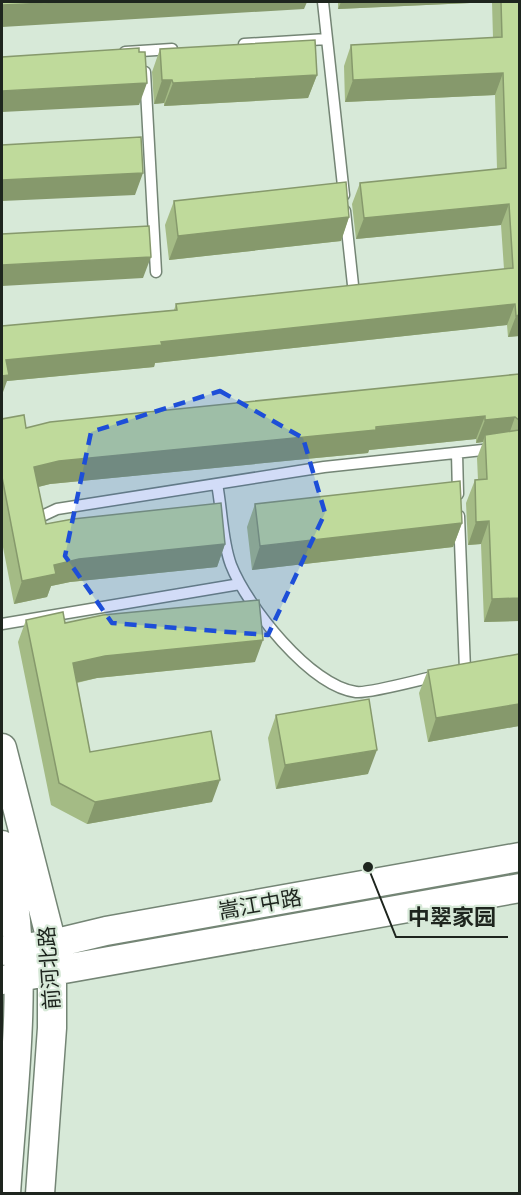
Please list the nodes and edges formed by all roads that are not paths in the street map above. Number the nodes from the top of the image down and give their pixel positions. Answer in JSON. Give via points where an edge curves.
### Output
{"nodes":[{"id":1,"x":323,"y":2,"type":"edge"},
{"id":2,"x":327,"y":39,"type":"junction"},
{"id":3,"x":235,"y":45,"type":"edge"},
{"id":4,"x":189,"y":48,"type":"edge"},
{"id":5,"x":143,"y":50,"type":"junction"},
{"id":6,"x":108,"y":53,"type":"edge"},
{"id":7,"x":156,"y":272,"type":"dead end"},
{"id":8,"x":353,"y":285,"type":"edge"},
{"id":9,"x":507,"y":447,"type":"edge"},
{"id":10,"x":457,"y":453,"type":"junction"},
{"id":11,"x":217,"y":484,"type":"junction"},
{"id":12,"x":42,"y":516,"type":"edge"},
{"id":13,"x":240,"y":584,"type":"junction"},
{"id":14,"x":2,"y":624,"type":"edge"},
{"id":15,"x":2,"y":748,"type":"edge"},
{"id":16,"x":2,"y":845,"type":"edge"},
{"id":17,"x":519,"y":857,"type":"edge"},
{"id":18,"x":519,"y":888,"type":"edge"},
{"id":19,"x":9,"y":949,"type":"edge"},
{"id":20,"x":52,"y":958,"type":"junction"},
{"id":21,"x":9,"y":979,"type":"edge"},
{"id":22,"x":6,"y":1194,"type":"edge"},
{"id":23,"x":40,"y":1194,"type":"edge"}],
"edges":[{"from":1,"to":2,"type":"lane"},
{"from":2,"to":3,"type":"lane"},
{"from":2,"to":8,"type":"lane"},
{"from":4,"to":5,"type":"lane"},
{"from":5,"to":6,"type":"lane"},
{"from":5,"to":7,"type":"lane"},
{"from":9,"to":10,"type":"lane"},
{"from":10,"to":11,"type":"lane","via":[[324,467]]},
{"from":10,"to":13,"type":"lane","via":[[460,671],[357,693],[323,679],[286,645],[245,596]]},
{"from":11,"to":12,"type":"lane","via":[[57,508]]},
{"from":11,"to":13,"type":"lane","via":[[230,563]]},
{"from":13,"to":14,"type":"lane"},
{"from":15,"to":20,"type":"main road","name":"前河北路"},
{"from":16,"to":19,"type":"main road","name":"前河北路","via":[[14,903]]},
{"from":17,"to":20,"type":"main road","name":"嵩江中路","via":[[106,931]]},
{"from":18,"to":20,"type":"main road","name":"嵩江中路"},
{"from":19,"to":20,"type":"main road","name":"嵩江中路"},
{"from":19,"to":21,"type":"main road","name":"前河北路"},
{"from":20,"to":21,"type":"main road","name":"嵩江中路"},
{"from":20,"to":23,"type":"main road","name":"前河北路","via":[[52,1028]]},
{"from":21,"to":22,"type":"main road","name":"前河北路","via":[[17,1026]]}]}
